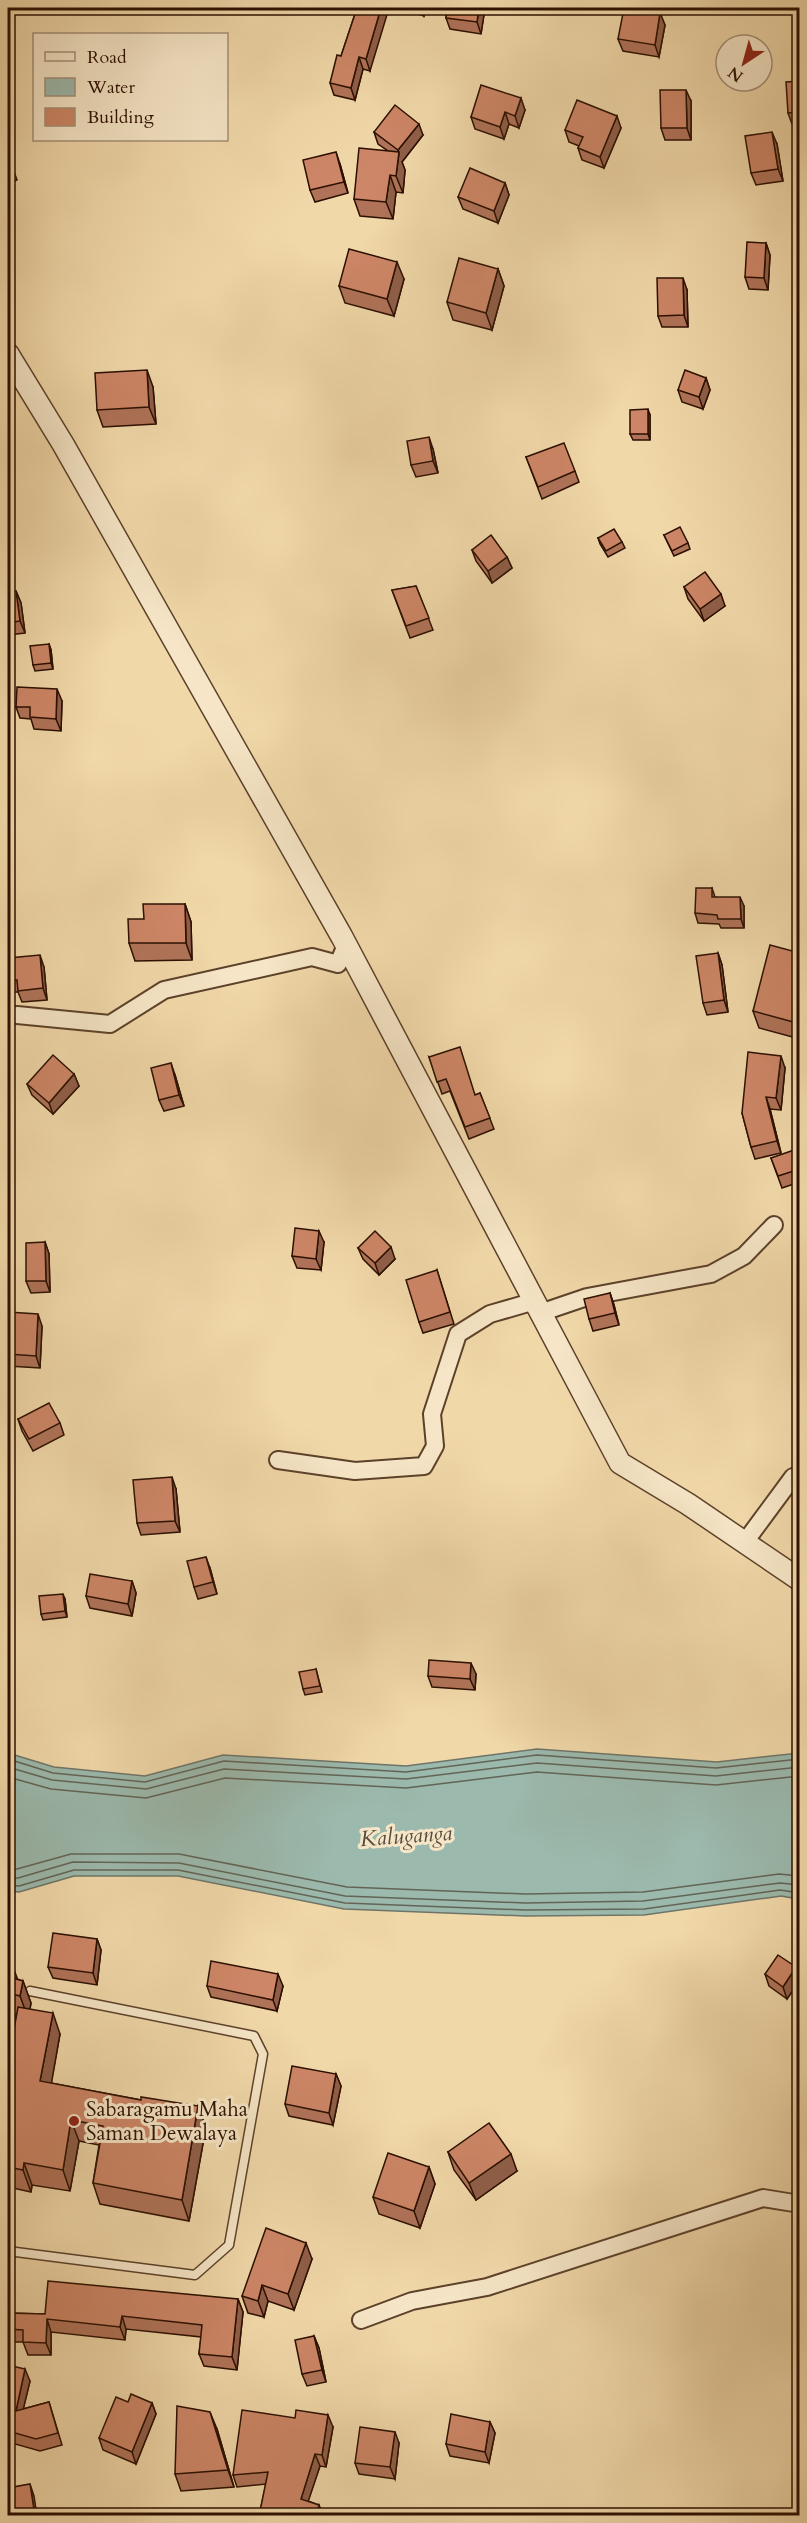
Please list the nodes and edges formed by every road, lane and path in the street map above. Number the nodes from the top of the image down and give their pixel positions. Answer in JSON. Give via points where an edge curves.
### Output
{"nodes":[{"id":1,"x":8,"y":354,"type":"edge"},
{"id":2,"x":346,"y":945,"type":"junction"},
{"id":3,"x":16,"y":1015,"type":"dead end"},
{"id":4,"x":774,"y":1225,"type":"dead end"},
{"id":5,"x":538,"y":1307,"type":"junction"},
{"id":6,"x":278,"y":1460,"type":"dead end"},
{"id":7,"x":800,"y":1475,"type":"edge"},
{"id":8,"x":745,"y":1542,"type":"junction"},
{"id":9,"x":800,"y":1580,"type":"edge"},
{"id":10,"x":30,"y":1990,"type":"dead end"},
{"id":11,"x":800,"y":2204,"type":"edge"},
{"id":12,"x":8,"y":2251,"type":"edge"},
{"id":13,"x":361,"y":2320,"type":"dead end"}],
"edges":[{"from":1,"to":2,"type":"street","via":[[63,444]]},
{"from":2,"to":3,"type":"street","via":[[338,964],[312,957],[164,990],[111,1024]]},
{"from":2,"to":5,"type":"street"},
{"from":4,"to":5,"type":"street","via":[[744,1256],[711,1274]]},
{"from":5,"to":6,"type":"street","via":[[490,1314],[458,1334],[432,1414],[435,1446],[424,1466],[355,1471]]},
{"from":5,"to":8,"type":"street","via":[[620,1462]]},
{"from":7,"to":8,"type":"street","via":[[793,1477]]},
{"from":8,"to":9,"type":"street"},
{"from":10,"to":12,"type":"lane","via":[[254,2036],[263,2054],[229,2245],[195,2275]]},
{"from":11,"to":13,"type":"street","via":[[763,2198],[487,2287],[412,2301]]}]}
